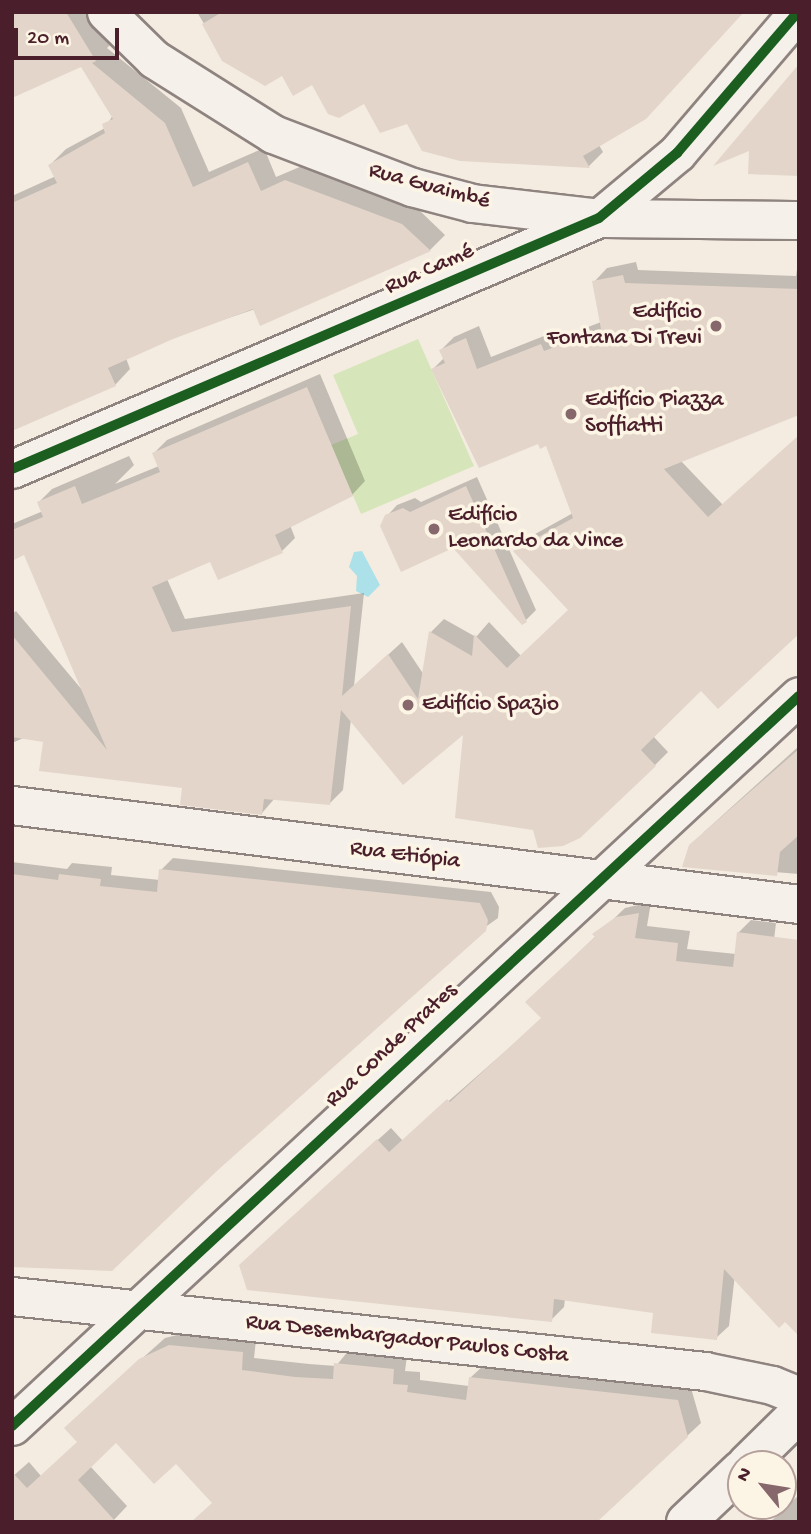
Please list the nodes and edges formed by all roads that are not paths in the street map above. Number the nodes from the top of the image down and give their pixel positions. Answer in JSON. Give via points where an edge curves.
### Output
{"nodes":[{"id":1,"x":106,"y":12,"type":"edge"},
{"id":2,"x":798,"y":12,"type":"edge"},
{"id":3,"x":600,"y":218,"type":"junction"},
{"id":4,"x":799,"y":220,"type":"edge"},
{"id":5,"x":12,"y":469,"type":"edge"},
{"id":6,"x":799,"y":696,"type":"edge"},
{"id":7,"x":12,"y":805,"type":"edge"},
{"id":8,"x":601,"y":881,"type":"junction"},
{"id":9,"x":799,"y":904,"type":"edge"},
{"id":10,"x":12,"y":1296,"type":"edge"},
{"id":11,"x":136,"y":1312,"type":"junction"},
{"id":12,"x":799,"y":1396,"type":"edge"},
{"id":13,"x":799,"y":1413,"type":"edge"},
{"id":14,"x":12,"y":1426,"type":"edge"},
{"id":15,"x":761,"y":1450,"type":"edge"},
{"id":16,"x":727,"y":1483,"type":"edge"},
{"id":17,"x":686,"y":1522,"type":"edge"}],
"edges":[{"from":1,"to":3,"type":"street","name":"Rua Guaimbé","via":[[165,66],[273,134],[412,187],[472,203]]},
{"from":2,"to":3,"type":"street","name":"Rua Camé","via":[[677,153]]},
{"from":3,"to":4,"type":"street","name":"Rua Guaimbé"},
{"from":3,"to":5,"type":"street","name":"Rua Camé"},
{"from":6,"to":8,"type":"street","name":"Rua Conde Prates"},
{"from":7,"to":8,"type":"street","name":"Rua Etiópia"},
{"from":8,"to":9,"type":"street","name":"Rua Etiópia"},
{"from":8,"to":11,"type":"street","name":"Rua Conde Prates"},
{"from":10,"to":11,"type":"street","name":"Rua Desembargador Paulos Costa"},
{"from":11,"to":12,"type":"street","name":"Rua Desembargador Paulos Costa","via":[[705,1371],[772,1385]]},
{"from":11,"to":14,"type":"street","name":"Rua Conde Prates"},
{"from":13,"to":15,"type":"main road"},
{"from":16,"to":17,"type":"main road"}]}
